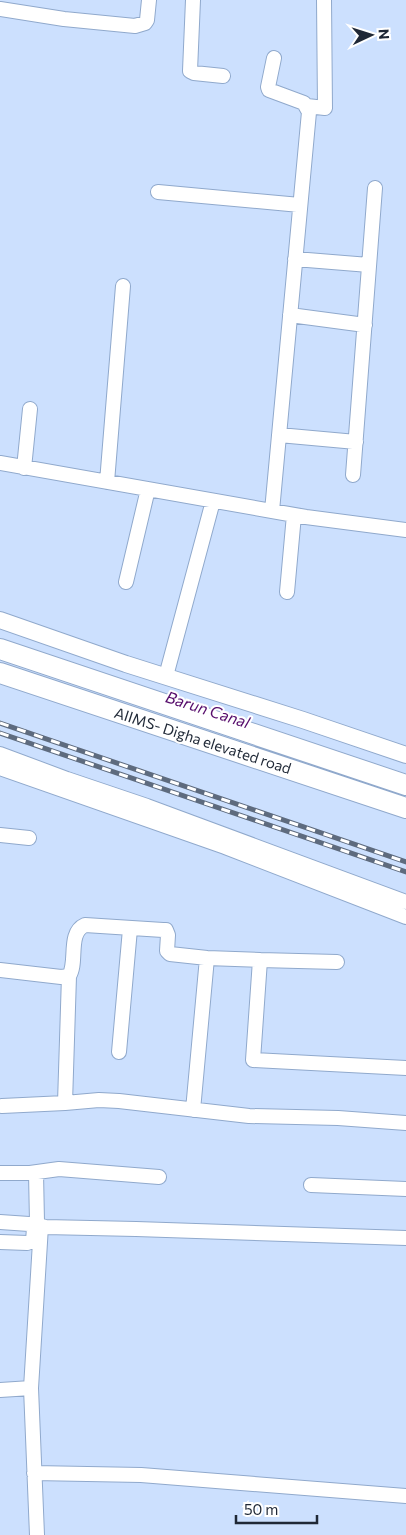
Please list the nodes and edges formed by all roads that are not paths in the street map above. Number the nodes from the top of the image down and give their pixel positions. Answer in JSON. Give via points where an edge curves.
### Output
{"nodes":[{"id":1,"x":149,"y":0,"type":"edge"},
{"id":2,"x":193,"y":0,"type":"edge"},
{"id":3,"x":324,"y":0,"type":"edge"},
{"id":4,"x":0,"y":9,"type":"edge"},
{"id":5,"x":274,"y":58,"type":"dead end"},
{"id":6,"x":223,"y":76,"type":"dead end"},
{"id":7,"x":307,"y":106,"type":"junction"},
{"id":8,"x":375,"y":188,"type":"dead end"},
{"id":9,"x":158,"y":192,"type":"dead end"},
{"id":10,"x":300,"y":206,"type":"junction"},
{"id":11,"x":295,"y":259,"type":"junction"},
{"id":12,"x":369,"y":265,"type":"junction"},
{"id":13,"x":123,"y":286,"type":"dead end"},
{"id":14,"x":290,"y":316,"type":"junction"},
{"id":15,"x":365,"y":325,"type":"junction"},
{"id":16,"x":30,"y":409,"type":"dead end"},
{"id":17,"x":279,"y":434,"type":"junction"},
{"id":18,"x":356,"y":442,"type":"junction"},
{"id":19,"x":0,"y":463,"type":"edge"},
{"id":20,"x":24,"y":468,"type":"junction"},
{"id":21,"x":353,"y":475,"type":"dead end"},
{"id":22,"x":107,"y":482,"type":"junction"},
{"id":23,"x":148,"y":489,"type":"junction"},
{"id":24,"x":213,"y":501,"type":"junction"},
{"id":25,"x":272,"y":511,"type":"junction"},
{"id":26,"x":294,"y":515,"type":"junction"},
{"id":27,"x":406,"y":530,"type":"edge"},
{"id":28,"x":126,"y":582,"type":"dead end"},
{"id":29,"x":287,"y":592,"type":"dead end"},
{"id":30,"x":0,"y":620,"type":"edge"},
{"id":31,"x":0,"y":650,"type":"edge"},
{"id":32,"x":0,"y":673,"type":"edge"},
{"id":33,"x":166,"y":676,"type":"junction"},
{"id":34,"x":0,"y":754,"type":"edge"},
{"id":35,"x":406,"y":755,"type":"edge"},
{"id":36,"x":0,"y":768,"type":"edge"},
{"id":37,"x":406,"y":784,"type":"edge"},
{"id":38,"x":406,"y":808,"type":"edge"},
{"id":39,"x":0,"y":835,"type":"edge"},
{"id":40,"x":29,"y":838,"type":"dead end"},
{"id":41,"x":406,"y":902,"type":"edge"},
{"id":42,"x":406,"y":916,"type":"edge"},
{"id":43,"x":130,"y":929,"type":"junction"},
{"id":44,"x":207,"y":958,"type":"junction"},
{"id":45,"x":260,"y":960,"type":"junction"},
{"id":46,"x":337,"y":962,"type":"dead end"},
{"id":47,"x":0,"y":970,"type":"edge"},
{"id":48,"x":69,"y":976,"type":"junction"},
{"id":49,"x":119,"y":1052,"type":"dead end"},
{"id":50,"x":406,"y":1068,"type":"edge"},
{"id":51,"x":65,"y":1104,"type":"junction"},
{"id":52,"x":2,"y":1106,"type":"dead end"},
{"id":53,"x":193,"y":1110,"type":"junction"},
{"id":54,"x":406,"y":1123,"type":"edge"},
{"id":55,"x":36,"y":1172,"type":"junction"},
{"id":56,"x":0,"y":1173,"type":"edge"},
{"id":57,"x":160,"y":1177,"type":"dead end"},
{"id":58,"x":311,"y":1186,"type":"dead end"},
{"id":59,"x":406,"y":1189,"type":"edge"},
{"id":60,"x":0,"y":1222,"type":"edge"},
{"id":61,"x":40,"y":1226,"type":"junction"},
{"id":62,"x":406,"y":1238,"type":"edge"},
{"id":63,"x":0,"y":1242,"type":"edge"},
{"id":64,"x":31,"y":1388,"type":"junction"},
{"id":65,"x":0,"y":1390,"type":"edge"},
{"id":66,"x":34,"y":1473,"type":"junction"},
{"id":67,"x":406,"y":1496,"type":"edge"},
{"id":68,"x":37,"y":1535,"type":"edge"}],
"edges":[{"from":1,"to":4,"type":"street","via":[[147,20],[135,26]]},
{"from":2,"to":6,"type":"street","via":[[190,71]]},
{"from":3,"to":7,"type":"street","via":[[324,108]]},
{"from":5,"to":7,"type":"street","via":[[269,90]]},
{"from":7,"to":10,"type":"street","via":[[309,118]]},
{"from":8,"to":12,"type":"street"},
{"from":9,"to":10,"type":"street"},
{"from":10,"to":11,"type":"street"},
{"from":11,"to":12,"type":"street"},
{"from":11,"to":14,"type":"street"},
{"from":12,"to":15,"type":"street"},
{"from":13,"to":22,"type":"street"},
{"from":14,"to":15,"type":"street"},
{"from":14,"to":17,"type":"street"},
{"from":15,"to":18,"type":"street"},
{"from":16,"to":20,"type":"street"},
{"from":17,"to":18,"type":"street"},
{"from":17,"to":25,"type":"street"},
{"from":18,"to":21,"type":"street"},
{"from":19,"to":20,"type":"street"},
{"from":20,"to":22,"type":"street"},
{"from":22,"to":23,"type":"street"},
{"from":23,"to":24,"type":"street"},
{"from":23,"to":28,"type":"street"},
{"from":24,"to":25,"type":"street"},
{"from":24,"to":33,"type":"street"},
{"from":25,"to":26,"type":"street"},
{"from":26,"to":27,"type":"street"},
{"from":26,"to":29,"type":"street"},
{"from":30,"to":33,"type":"main road"},
{"from":31,"to":37,"type":"highway","name":"AIIMS- Digha elevated road"},
{"from":32,"to":38,"type":"highway","name":"AIIMS- Digha elevated road"},
{"from":33,"to":35,"type":"main road"},
{"from":34,"to":41,"type":"street"},
{"from":36,"to":42,"type":"street","via":[[225,847]]},
{"from":39,"to":40,"type":"street"},
{"from":43,"to":44,"type":"street","via":[[166,930],[168,953]]},
{"from":43,"to":48,"type":"street","via":[[91,925],[80,928]]},
{"from":43,"to":49,"type":"street"},
{"from":44,"to":45,"type":"street"},
{"from":44,"to":53,"type":"street"},
{"from":45,"to":46,"type":"street"},
{"from":45,"to":50,"type":"street","via":[[254,1060]]},
{"from":47,"to":48,"type":"street"},
{"from":48,"to":51,"type":"street"},
{"from":51,"to":52,"type":"street"},
{"from":51,"to":53,"type":"street","via":[[99,1100]]},
{"from":53,"to":54,"type":"street","via":[[257,1117]]},
{"from":55,"to":56,"type":"street"},
{"from":55,"to":57,"type":"street","via":[[59,1169]]},
{"from":55,"to":61,"type":"street","via":[[36,1219]]},
{"from":58,"to":59,"type":"street"},
{"from":60,"to":63,"type":"street","via":[[29,1224],[34,1228],[33,1241]]},
{"from":61,"to":62,"type":"street"},
{"from":61,"to":64,"type":"street"},
{"from":64,"to":65,"type":"street"},
{"from":64,"to":66,"type":"street"},
{"from":66,"to":67,"type":"street","via":[[141,1475]]},
{"from":66,"to":68,"type":"street"}]}
